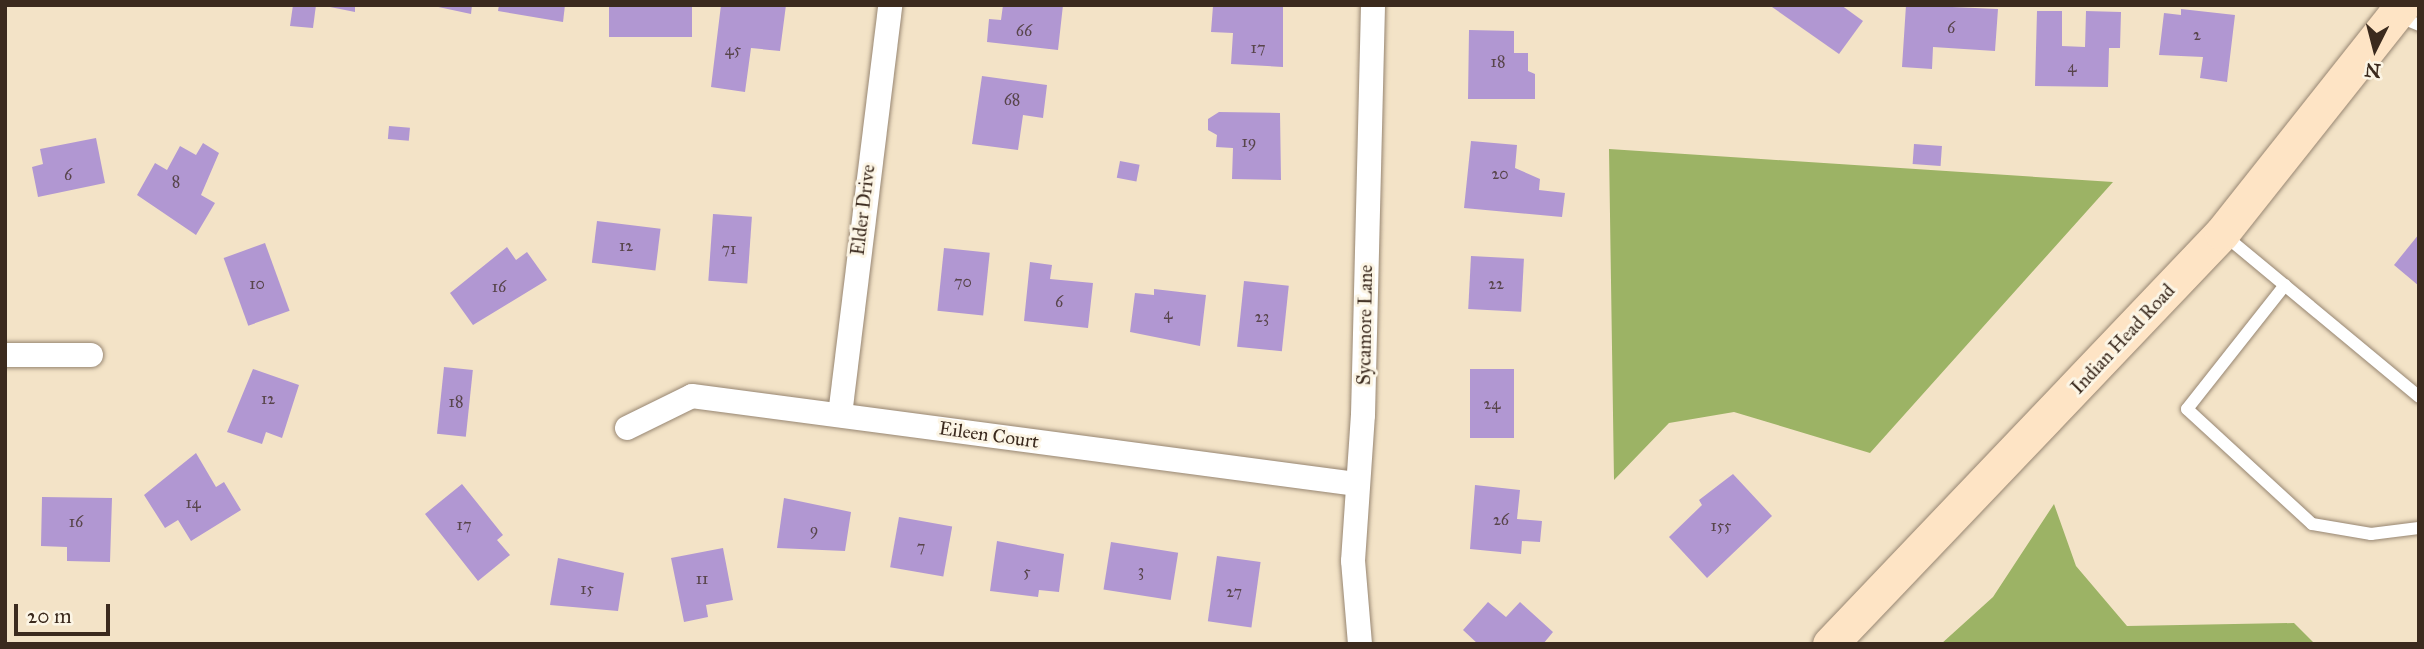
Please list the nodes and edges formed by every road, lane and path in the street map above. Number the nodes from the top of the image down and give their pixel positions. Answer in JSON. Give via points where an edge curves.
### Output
{"nodes":[{"id":1,"x":890,"y":5,"type":"edge"},
{"id":2,"x":1373,"y":5,"type":"edge"},
{"id":3,"x":2403,"y":11,"type":"edge"},
{"id":4,"x":2222,"y":233,"type":"junction"},
{"id":5,"x":2284,"y":285,"type":"junction"},
{"id":6,"x":5,"y":355,"type":"edge"},
{"id":7,"x":91,"y":355,"type":"dead end"},
{"id":8,"x":2419,"y":397,"type":"edge"},
{"id":9,"x":840,"y":415,"type":"junction"},
{"id":10,"x":628,"y":428,"type":"dead end"},
{"id":11,"x":1357,"y":484,"type":"junction"},
{"id":12,"x":2419,"y":528,"type":"edge"},
{"id":13,"x":1360,"y":644,"type":"edge"},
{"id":14,"x":1830,"y":644,"type":"edge"}],
"edges":[{"from":1,"to":9,"type":"street","name":"Elder Drive"},
{"from":2,"to":11,"type":"street","name":"Sycamore Lane"},
{"from":3,"to":4,"type":"main road","name":"Indian Head Road"},
{"from":4,"to":5,"type":"lane"},
{"from":4,"to":14,"type":"main road","name":"Indian Head Road"},
{"from":5,"to":8,"type":"lane"},
{"from":5,"to":12,"type":"lane","via":[[2187,409],[2312,524],[2371,534]]},
{"from":6,"to":7,"type":"street"},
{"from":9,"to":10,"type":"street","name":"Eileen Court","via":[[692,396]]},
{"from":9,"to":11,"type":"street","name":"Eileen Court"},
{"from":11,"to":13,"type":"street","name":"Sycamore Lane","via":[[1354,621]]}]}
